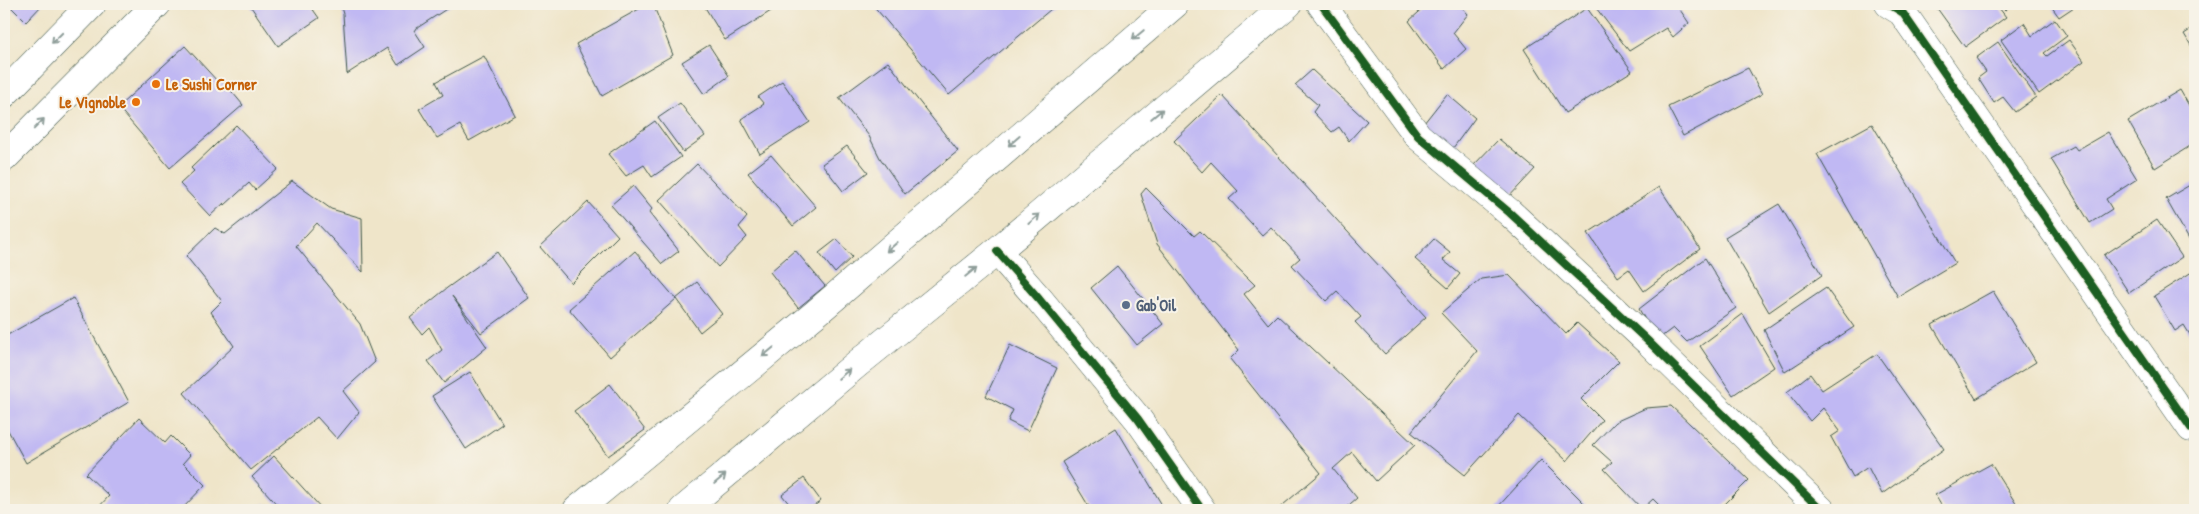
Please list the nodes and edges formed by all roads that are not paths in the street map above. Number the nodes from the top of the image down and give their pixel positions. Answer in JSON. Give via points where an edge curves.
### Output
{"nodes":[{"id":1,"x":92,"y":4,"type":"edge"},
{"id":2,"x":157,"y":4,"type":"edge"},
{"id":3,"x":1175,"y":4,"type":"edge"},
{"id":4,"x":1288,"y":4,"type":"edge"},
{"id":5,"x":1320,"y":4,"type":"edge"},
{"id":6,"x":1889,"y":4,"type":"edge"},
{"id":7,"x":4,"y":94,"type":"edge"},
{"id":8,"x":4,"y":158,"type":"edge"},
{"id":9,"x":997,"y":251,"type":"junction"},
{"id":10,"x":2195,"y":426,"type":"edge"},
{"id":11,"x":576,"y":510,"type":"edge"},
{"id":12,"x":683,"y":510,"type":"edge"},
{"id":13,"x":1202,"y":510,"type":"edge"},
{"id":14,"x":1821,"y":510,"type":"edge"}],
"edges":[{"from":1,"to":7,"type":"main road","one_way":true},
{"from":8,"to":2,"type":"main road","one_way":true},
{"from":3,"to":11,"type":"main road","one_way":true,"via":[[815,314]]},
{"from":9,"to":4,"type":"main road","one_way":true},
{"from":5,"to":14,"type":"main road","via":[[1418,136],[1510,213],[1642,335]]},
{"from":6,"to":10,"type":"main road","via":[[1902,12],[2191,428]]},
{"from":12,"to":9,"type":"main road","one_way":true},
{"from":9,"to":13,"type":"main road","via":[[1138,419]]}]}
